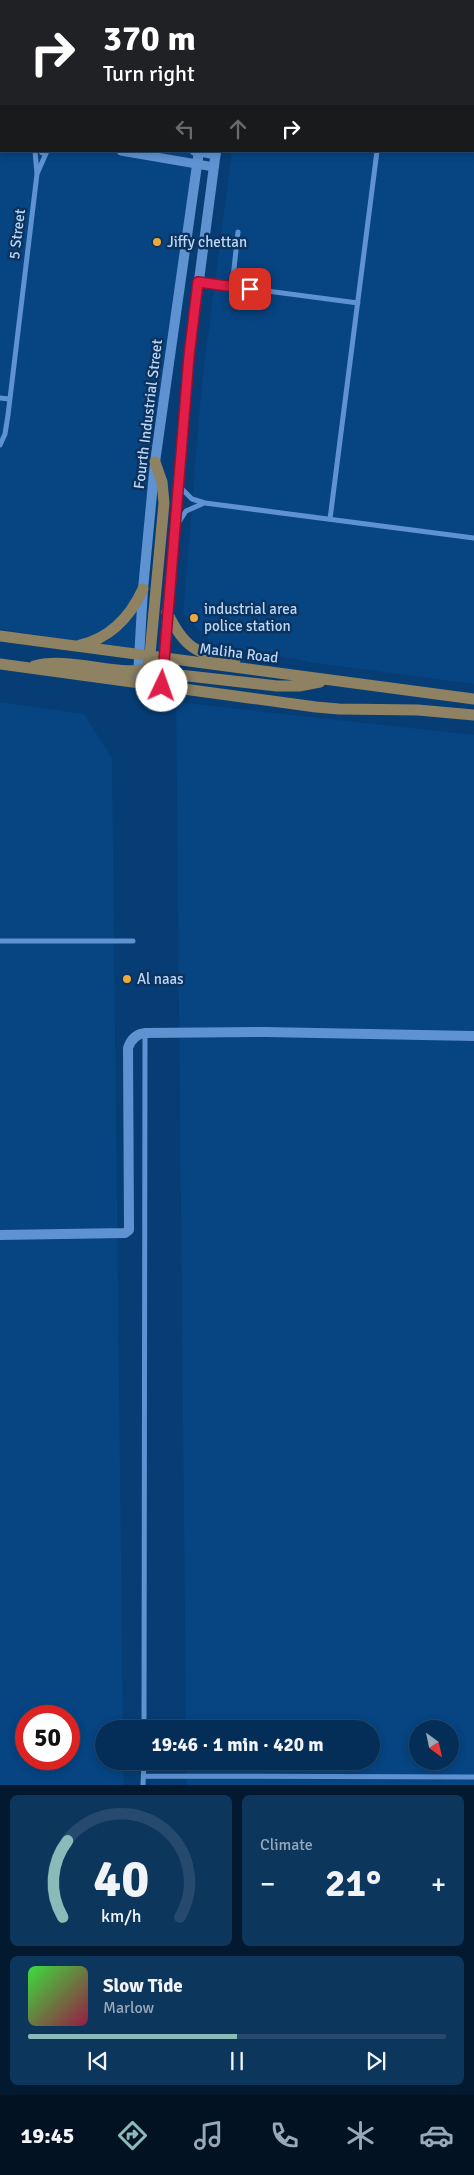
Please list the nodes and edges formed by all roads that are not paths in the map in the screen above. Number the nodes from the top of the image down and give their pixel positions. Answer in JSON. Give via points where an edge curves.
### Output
{"nodes":[{"id":1,"x":35,"y":152,"type":"edge"},
{"id":2,"x":44,"y":152,"type":"edge"},
{"id":3,"x":126,"y":152,"type":"edge"},
{"id":4,"x":197,"y":152,"type":"edge"},
{"id":5,"x":377,"y":152,"type":"edge"},
{"id":6,"x":216,"y":153,"type":"edge"},
{"id":7,"x":197,"y":163,"type":"junction"},
{"id":8,"x":214,"y":167,"type":"junction"},
{"id":9,"x":37,"y":174,"type":"junction"},
{"id":10,"x":238,"y":232,"type":"dead end"},
{"id":11,"x":198,"y":282,"type":"junction"},
{"id":12,"x":232,"y":287,"type":"junction"},
{"id":13,"x":358,"y":303,"type":"junction"},
{"id":14,"x":0,"y":398,"type":"edge"},
{"id":15,"x":10,"y":399,"type":"junction"},
{"id":16,"x":0,"y":445,"type":"edge"},
{"id":17,"x":156,"y":462,"type":"junction"},
{"id":18,"x":179,"y":485,"type":"junction"},
{"id":19,"x":204,"y":503,"type":"junction"},
{"id":20,"x":330,"y":519,"type":"junction"},
{"id":21,"x":175,"y":528,"type":"junction"},
{"id":22,"x":474,"y":538,"type":"edge"},
{"id":23,"x":143,"y":589,"type":"junction"},
{"id":24,"x":167,"y":612,"type":"junction"},
{"id":25,"x":0,"y":636,"type":"edge"},
{"id":26,"x":74,"y":646,"type":"junction"},
{"id":27,"x":163,"y":659,"type":"junction"},
{"id":28,"x":0,"y":664,"type":"edge"},
{"id":29,"x":252,"y":669,"type":"junction"},
{"id":30,"x":149,"y":672,"type":"junction"},
{"id":31,"x":330,"y":680,"type":"junction"},
{"id":32,"x":474,"y":698,"type":"edge"},
{"id":33,"x":474,"y":715,"type":"edge"},
{"id":34,"x":0,"y":941,"type":"edge"},
{"id":35,"x":133,"y":941,"type":"dead end"},
{"id":36,"x":145,"y":1033,"type":"junction"},
{"id":37,"x":474,"y":1036,"type":"edge"},
{"id":38,"x":0,"y":1235,"type":"edge"},
{"id":39,"x":144,"y":1720,"type":"edge"},
{"id":40,"x":144,"y":1770,"type":"edge"},
{"id":41,"x":144,"y":1776,"type":"junction"},
{"id":42,"x":474,"y":1777,"type":"edge"},
{"id":43,"x":144,"y":1785,"type":"edge"}],
"edges":[{"from":1,"to":9,"type":"street","name":"5 Street"},
{"from":2,"to":9,"type":"street","name":"5 Street"},
{"from":3,"to":7,"type":"street"},
{"from":4,"to":6,"type":"street"},
{"from":4,"to":7,"type":"main road","name":"Fourth Industrial Street"},
{"from":5,"to":13,"type":"street"},
{"from":6,"to":8,"type":"main road"},
{"from":7,"to":8,"type":"street"},
{"from":7,"to":17,"type":"main road","name":"Fourth Industrial Street"},
{"from":8,"to":11,"type":"main road"},
{"from":9,"to":15,"type":"street","name":"5 Street"},
{"from":10,"to":12,"type":"street"},
{"from":11,"to":12,"type":"street"},
{"from":11,"to":18,"type":"main road"},
{"from":12,"to":13,"type":"street"},
{"from":13,"to":20,"type":"street"},
{"from":14,"to":15,"type":"street"},
{"from":15,"to":16,"type":"street","name":"5 Street","via":[[5,434]]},
{"from":17,"to":23,"type":"main road","name":"Fourth Industrial Street"},
{"from":17,"to":30,"type":"main road","via":[[164,503]]},
{"from":18,"to":19,"type":"street","via":[[192,500]]},
{"from":18,"to":21,"type":"main road"},
{"from":19,"to":20,"type":"street"},
{"from":19,"to":21,"type":"street","via":[[186,511]]},
{"from":20,"to":22,"type":"street"},
{"from":21,"to":24,"type":"main road"},
{"from":23,"to":26,"type":"main road","via":[[119,625],[100,638]]},
{"from":23,"to":30,"type":"main road","name":"Fourth Industrial Street"},
{"from":24,"to":27,"type":"main road"},
{"from":24,"to":29,"type":"main road","via":[[177,632],[191,647],[204,654],[240,662]]},
{"from":25,"to":26,"type":"main road","name":"Maliha Road"},
{"from":26,"to":30,"type":"main road","name":"Maliha Road"},
{"from":27,"to":29,"type":"main road","name":"Maliha Road"},
{"from":27,"to":30,"type":"main road","name":"Maliha Road"},
{"from":28,"to":30,"type":"main road","name":"Maliha Road"},
{"from":29,"to":31,"type":"main road","name":"Maliha Road"},
{"from":30,"to":31,"type":"main road","via":[[288,687]]},
{"from":30,"to":33,"type":"main road","name":"Maliha Road","via":[[316,707],[409,709]]},
{"from":31,"to":32,"type":"main road","name":"Maliha Road"},
{"from":34,"to":35,"type":"street"},
{"from":36,"to":37,"type":"main road"},
{"from":36,"to":38,"type":"main road","via":[[134,1037],[128,1048],[129,1230],[124,1233]]},
{"from":36,"to":39,"type":"street"},
{"from":40,"to":41,"type":"street"},
{"from":41,"to":42,"type":"street"},
{"from":41,"to":43,"type":"street"}]}
